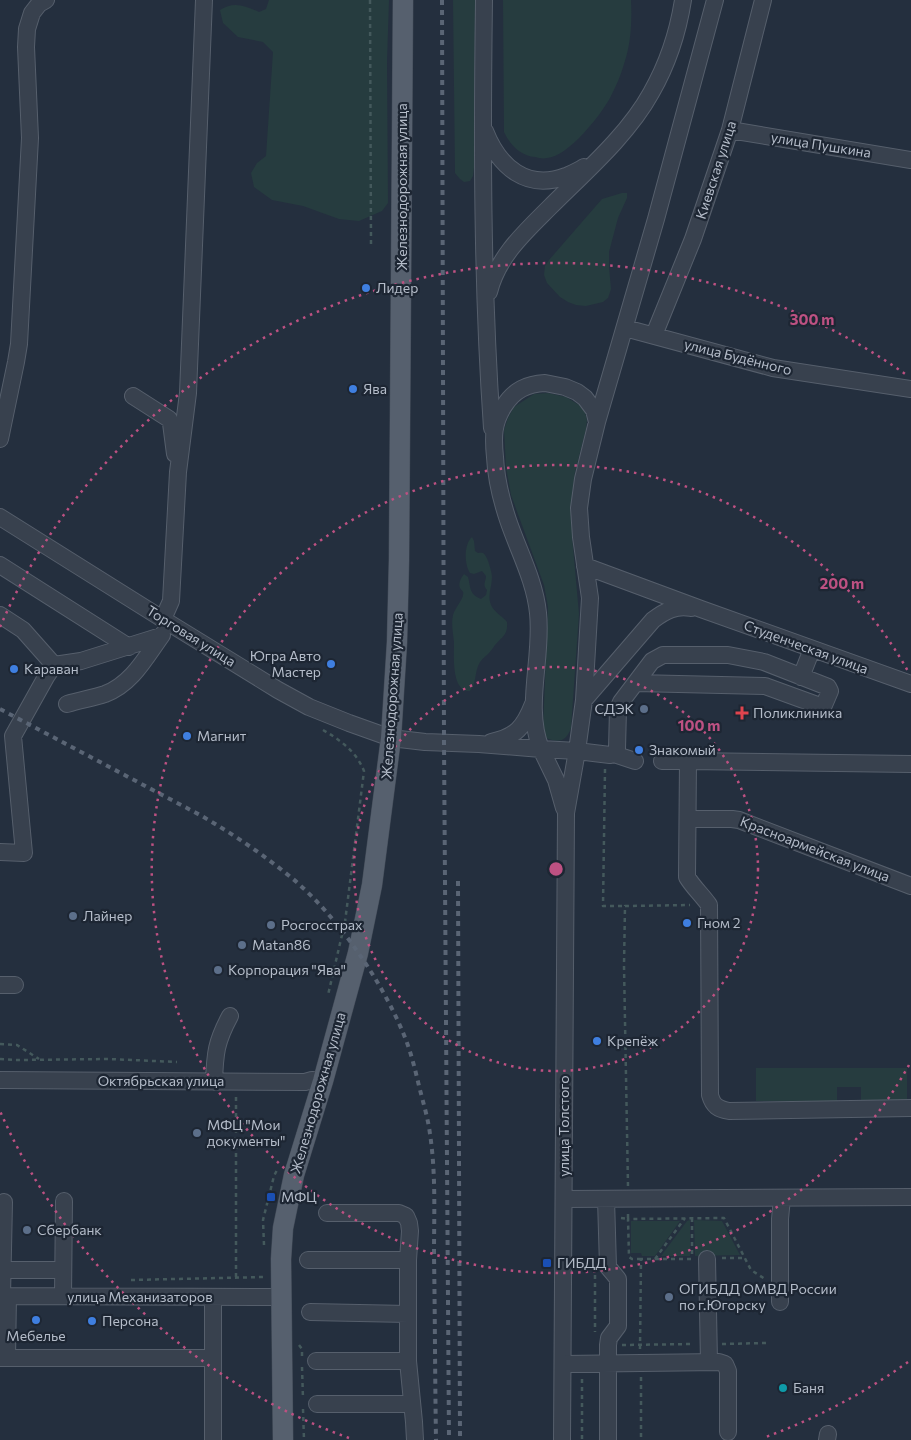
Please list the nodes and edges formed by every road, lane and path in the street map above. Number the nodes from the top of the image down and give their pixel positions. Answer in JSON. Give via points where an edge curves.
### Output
{"nodes":[{"id":1,"x":46,"y":0,"type":"edge"},
{"id":2,"x":204,"y":0,"type":"edge"},
{"id":3,"x":370,"y":0,"type":"edge"},
{"id":4,"x":403,"y":0,"type":"edge"},
{"id":5,"x":484,"y":0,"type":"edge"},
{"id":6,"x":683,"y":0,"type":"edge"},
{"id":7,"x":713,"y":0,"type":"edge"},
{"id":8,"x":763,"y":0,"type":"edge"},
{"id":9,"x":483,"y":123,"type":"junction"},
{"id":10,"x":730,"y":130,"type":"junction"},
{"id":11,"x":608,"y":149,"type":"junction"},
{"id":12,"x":911,"y":160,"type":"edge"},
{"id":13,"x":372,"y":244,"type":"dead end"},
{"id":14,"x":486,"y":311,"type":"junction"},
{"id":15,"x":625,"y":328,"type":"junction"},
{"id":16,"x":654,"y":335,"type":"junction"},
{"id":17,"x":911,"y":389,"type":"edge"},
{"id":18,"x":134,"y":396,"type":"dead end"},
{"id":19,"x":597,"y":422,"type":"junction"},
{"id":20,"x":493,"y":436,"type":"junction"},
{"id":21,"x":0,"y":439,"type":"edge"},
{"id":22,"x":178,"y":472,"type":"junction"},
{"id":23,"x":0,"y":516,"type":"edge"},
{"id":24,"x":0,"y":564,"type":"edge"},
{"id":25,"x":585,"y":566,"type":"junction"},
{"id":26,"x":701,"y":609,"type":"junction"},
{"id":27,"x":0,"y":615,"type":"edge"},
{"id":28,"x":165,"y":626,"type":"junction"},
{"id":29,"x":129,"y":646,"type":"junction"},
{"id":30,"x":812,"y":649,"type":"junction"},
{"id":31,"x":54,"y":665,"type":"junction"},
{"id":32,"x":801,"y":677,"type":"junction"},
{"id":33,"x":636,"y":682,"type":"junction"},
{"id":34,"x":911,"y":684,"type":"edge"},
{"id":35,"x":584,"y":700,"type":"junction"},
{"id":36,"x":534,"y":701,"type":"junction"},
{"id":37,"x":67,"y":704,"type":"dead end"},
{"id":38,"x":319,"y":727,"type":"dead end"},
{"id":39,"x":391,"y":738,"type":"junction"},
{"id":40,"x":479,"y":744,"type":"junction"},
{"id":41,"x":541,"y":749,"type":"junction"},
{"id":42,"x":577,"y":751,"type":"junction"},
{"id":43,"x":610,"y":754,"type":"junction"},
{"id":44,"x":635,"y":761,"type":"dead end"},
{"id":45,"x":662,"y":761,"type":"dead end"},
{"id":46,"x":688,"y":761,"type":"junction"},
{"id":47,"x":911,"y":764,"type":"edge"},
{"id":48,"x":566,"y":813,"type":"junction"},
{"id":49,"x":688,"y":819,"type":"junction"},
{"id":50,"x":0,"y":852,"type":"edge"},
{"id":51,"x":911,"y":886,"type":"edge"},
{"id":52,"x":709,"y":905,"type":"junction"},
{"id":53,"x":625,"y":906,"type":"junction"},
{"id":54,"x":343,"y":932,"type":"dead end"},
{"id":55,"x":230,"y":1016,"type":"dead end"},
{"id":56,"x":0,"y":1044,"type":"edge"},
{"id":57,"x":0,"y":1059,"type":"edge"},
{"id":58,"x":40,"y":1060,"type":"junction"},
{"id":59,"x":177,"y":1062,"type":"dead end"},
{"id":60,"x":0,"y":1080,"type":"edge"},
{"id":61,"x":322,"y":1081,"type":"junction"},
{"id":62,"x":214,"y":1082,"type":"junction"},
{"id":63,"x":236,"y":1094,"type":"dead end"},
{"id":64,"x":911,"y":1108,"type":"edge"},
{"id":65,"x":911,"y":1197,"type":"edge"},
{"id":66,"x":782,"y":1198,"type":"junction"},
{"id":67,"x":564,"y":1199,"type":"junction"},
{"id":68,"x":606,"y":1199,"type":"junction"},
{"id":69,"x":628,"y":1199,"type":"junction"},
{"id":70,"x":64,"y":1201,"type":"dead end"},
{"id":71,"x":4,"y":1202,"type":"dead end"},
{"id":72,"x":327,"y":1213,"type":"dead end"},
{"id":73,"x":685,"y":1218,"type":"junction"},
{"id":74,"x":692,"y":1218,"type":"junction"},
{"id":75,"x":628,"y":1219,"type":"junction"},
{"id":76,"x":744,"y":1258,"type":"junction"},
{"id":77,"x":641,"y":1259,"type":"junction"},
{"id":78,"x":655,"y":1259,"type":"junction"},
{"id":79,"x":700,"y":1259,"type":"junction"},
{"id":80,"x":308,"y":1260,"type":"dead end"},
{"id":81,"x":408,"y":1260,"type":"junction"},
{"id":82,"x":595,"y":1267,"type":"dead end"},
{"id":83,"x":3,"y":1270,"type":"junction"},
{"id":84,"x":63,"y":1270,"type":"junction"},
{"id":85,"x":236,"y":1277,"type":"junction"},
{"id":86,"x":264,"y":1277,"type":"dead end"},
{"id":87,"x":146,"y":1280,"type":"dead end"},
{"id":88,"x":766,"y":1280,"type":"dead end"},
{"id":89,"x":4,"y":1296,"type":"edge"},
{"id":90,"x":63,"y":1296,"type":"junction"},
{"id":91,"x":213,"y":1297,"type":"junction"},
{"id":92,"x":281,"y":1297,"type":"junction"},
{"id":93,"x":780,"y":1302,"type":"dead end"},
{"id":94,"x":310,"y":1312,"type":"dead end"},
{"id":95,"x":408,"y":1314,"type":"junction"},
{"id":96,"x":602,"y":1340,"type":"junction"},
{"id":97,"x":766,"y":1343,"type":"dead end"},
{"id":98,"x":298,"y":1344,"type":"dead end"},
{"id":99,"x":708,"y":1344,"type":"junction"},
{"id":100,"x":640,"y":1345,"type":"junction"},
{"id":101,"x":4,"y":1358,"type":"edge"},
{"id":102,"x":212,"y":1358,"type":"junction"},
{"id":103,"x":307,"y":1362,"type":"junction"},
{"id":104,"x":408,"y":1362,"type":"junction"},
{"id":105,"x":709,"y":1362,"type":"junction"},
{"id":106,"x":641,"y":1363,"type":"junction"},
{"id":107,"x":563,"y":1364,"type":"junction"},
{"id":108,"x":608,"y":1364,"type":"junction"},
{"id":109,"x":582,"y":1375,"type":"dead end"},
{"id":110,"x":317,"y":1404,"type":"dead end"},
{"id":111,"x":412,"y":1404,"type":"junction"},
{"id":112,"x":728,"y":1432,"type":"dead end"},
{"id":113,"x":213,"y":1440,"type":"edge"},
{"id":114,"x":283,"y":1440,"type":"edge"},
{"id":115,"x":304,"y":1440,"type":"edge"},
{"id":116,"x":415,"y":1440,"type":"edge"},
{"id":117,"x":562,"y":1440,"type":"edge"},
{"id":118,"x":582,"y":1440,"type":"edge"},
{"id":119,"x":608,"y":1440,"type":"edge"},
{"id":120,"x":641,"y":1440,"type":"edge"}],
"edges":[{"from":1,"to":21,"type":"street","via":[[32,13],[27,29],[30,138],[19,344]]},
{"from":2,"to":22,"type":"street","via":[[188,393]]},
{"from":3,"to":13,"type":"path"},
{"from":4,"to":39,"type":"main road","name":"Железнодорожная улица","via":[[399,560]]},
{"from":5,"to":9,"type":"street"},
{"from":6,"to":11,"type":"street","via":[[670,50],[650,94]]},
{"from":7,"to":15,"type":"street"},
{"from":8,"to":10,"type":"street","name":"Киевская улица"},
{"from":9,"to":11,"type":"street","via":[[496,154],[505,164],[528,179],[542,182],[578,171]]},
{"from":9,"to":14,"type":"street"},
{"from":10,"to":12,"type":"street","name":"улица Пушкина"},
{"from":10,"to":16,"type":"street","name":"Киевская улица","via":[[693,239]]},
{"from":11,"to":14,"type":"street","via":[[511,248],[491,284]]},
{"from":14,"to":20,"type":"street"},
{"from":15,"to":16,"type":"street","name":"улица Будённого"},
{"from":15,"to":19,"type":"street"},
{"from":16,"to":17,"type":"street","name":"улица Будённого","via":[[773,368]]},
{"from":18,"to":22,"type":"street","via":[[169,419]]},
{"from":19,"to":20,"type":"street","via":[[590,404],[577,392],[557,385],[534,384],[508,399]]},
{"from":19,"to":25,"type":"street","via":[[579,508]]},
{"from":20,"to":36,"type":"street","via":[[503,503],[536,599],[539,634]]},
{"from":22,"to":28,"type":"street","via":[[171,601]]},
{"from":23,"to":28,"type":"street","name":"Торговая улица"},
{"from":24,"to":29,"type":"street"},
{"from":25,"to":26,"type":"street","name":"Студенческая улица"},
{"from":25,"to":35,"type":"street","via":[[590,623]]},
{"from":26,"to":30,"type":"street","name":"Студенческая улица"},
{"from":26,"to":35,"type":"street","via":[[674,608],[660,614]]},
{"from":27,"to":31,"type":"street","via":[[23,630]]},
{"from":28,"to":29,"type":"street"},
{"from":28,"to":37,"type":"street","via":[[135,673],[122,686]]},
{"from":28,"to":39,"type":"street","name":"Торговая улица","via":[[294,699]]},
{"from":29,"to":31,"type":"street","via":[[81,661]]},
{"from":30,"to":32,"type":"street"},
{"from":30,"to":34,"type":"street","name":"Студенческая улица"},
{"from":31,"to":50,"type":"street","via":[[12,736],[24,853]]},
{"from":32,"to":33,"type":"street","via":[[764,662],[728,655],[663,655],[652,661]]},
{"from":32,"to":33,"type":"street","via":[[828,687],[830,691],[824,706],[765,686]]},
{"from":33,"to":43,"type":"street","via":[[618,709],[617,749]]},
{"from":35,"to":42,"type":"street"},
{"from":36,"to":40,"type":"street","via":[[520,728],[502,739]]},
{"from":36,"to":41,"type":"street","via":[[536,733]]},
{"from":38,"to":54,"type":"path","via":[[348,746],[364,771]]},
{"from":39,"to":40,"type":"street","name":"Торговая улица"},
{"from":39,"to":61,"type":"main road","name":"Железнодорожная улица","via":[[364,924]]},
{"from":40,"to":41,"type":"street"},
{"from":41,"to":42,"type":"street"},
{"from":41,"to":48,"type":"street","via":[[556,780]]},
{"from":42,"to":43,"type":"street"},
{"from":42,"to":48,"type":"street"},
{"from":43,"to":44,"type":"street"},
{"from":43,"to":53,"type":"path","via":[[603,906]]},
{"from":45,"to":46,"type":"street"},
{"from":46,"to":47,"type":"street"},
{"from":46,"to":49,"type":"street"},
{"from":48,"to":67,"type":"street","name":"улица Толстого"},
{"from":49,"to":51,"type":"street","name":"Красноармейская улица","via":[[739,820]]},
{"from":49,"to":52,"type":"street","via":[[687,877]]},
{"from":52,"to":53,"type":"path"},
{"from":52,"to":64,"type":"street","via":[[710,1095],[719,1110]]},
{"from":53,"to":69,"type":"path"},
{"from":55,"to":62,"type":"street","via":[[216,1048]]},
{"from":56,"to":58,"type":"path","via":[[17,1045]]},
{"from":57,"to":58,"type":"path"},
{"from":58,"to":59,"type":"path"},
{"from":60,"to":62,"type":"street","name":"Октябрьская улица"},
{"from":61,"to":62,"type":"street","name":"Октябрьская улица"},
{"from":61,"to":92,"type":"main road","name":"Железнодорожная улица","via":[[284,1216]]},
{"from":63,"to":85,"type":"path"},
{"from":65,"to":66,"type":"street"},
{"from":66,"to":69,"type":"street"},
{"from":66,"to":93,"type":"street"},
{"from":67,"to":68,"type":"street"},
{"from":67,"to":107,"type":"street","name":"улица Толстого"},
{"from":68,"to":69,"type":"street"},
{"from":68,"to":96,"type":"street","via":[[608,1267],[618,1278],[618,1326],[609,1338]]},
{"from":69,"to":75,"type":"path"},
{"from":70,"to":84,"type":"street"},
{"from":71,"to":83,"type":"street"},
{"from":72,"to":81,"type":"street","via":[[399,1213],[406,1216],[410,1231]]},
{"from":73,"to":74,"type":"path"},
{"from":73,"to":75,"type":"path"},
{"from":73,"to":78,"type":"path"},
{"from":74,"to":76,"type":"path","via":[[724,1218]]},
{"from":74,"to":79,"type":"path"},
{"from":75,"to":77,"type":"path","via":[[629,1257]]},
{"from":76,"to":79,"type":"path"},
{"from":76,"to":88,"type":"path","via":[[751,1270]]},
{"from":77,"to":78,"type":"path"},
{"from":77,"to":100,"type":"path"},
{"from":78,"to":79,"type":"path"},
{"from":79,"to":99,"type":"street"},
{"from":80,"to":81,"type":"street"},
{"from":81,"to":95,"type":"street"},
{"from":82,"to":96,"type":"path"},
{"from":83,"to":84,"type":"street"},
{"from":83,"to":89,"type":"street"},
{"from":84,"to":90,"type":"street"},
{"from":85,"to":86,"type":"path"},
{"from":85,"to":87,"type":"path"},
{"from":89,"to":90,"type":"street","name":"улица Механизаторов"},
{"from":89,"to":101,"type":"street"},
{"from":90,"to":91,"type":"street","name":"улица Механизаторов"},
{"from":91,"to":92,"type":"street","name":"улица Механизаторов"},
{"from":91,"to":102,"type":"street"},
{"from":92,"to":114,"type":"main road","name":"Железнодорожная улица"},
{"from":94,"to":95,"type":"street"},
{"from":95,"to":104,"type":"street"},
{"from":96,"to":100,"type":"path"},
{"from":96,"to":108,"type":"street"},
{"from":97,"to":99,"type":"path"},
{"from":98,"to":103,"type":"path"},
{"from":99,"to":100,"type":"path"},
{"from":99,"to":105,"type":"street"},
{"from":100,"to":106,"type":"path"},
{"from":101,"to":102,"type":"street"},
{"from":102,"to":113,"type":"street"},
{"from":103,"to":104,"type":"street"},
{"from":103,"to":115,"type":"path"},
{"from":104,"to":111,"type":"street"},
{"from":105,"to":106,"type":"street"},
{"from":105,"to":112,"type":"street","via":[[725,1364],[728,1371]]},
{"from":106,"to":108,"type":"street"},
{"from":106,"to":120,"type":"path"},
{"from":107,"to":108,"type":"street"},
{"from":107,"to":117,"type":"street","name":"улица Толстого"},
{"from":108,"to":119,"type":"street"},
{"from":109,"to":118,"type":"path"},
{"from":110,"to":111,"type":"street"},
{"from":111,"to":116,"type":"street"}]}
